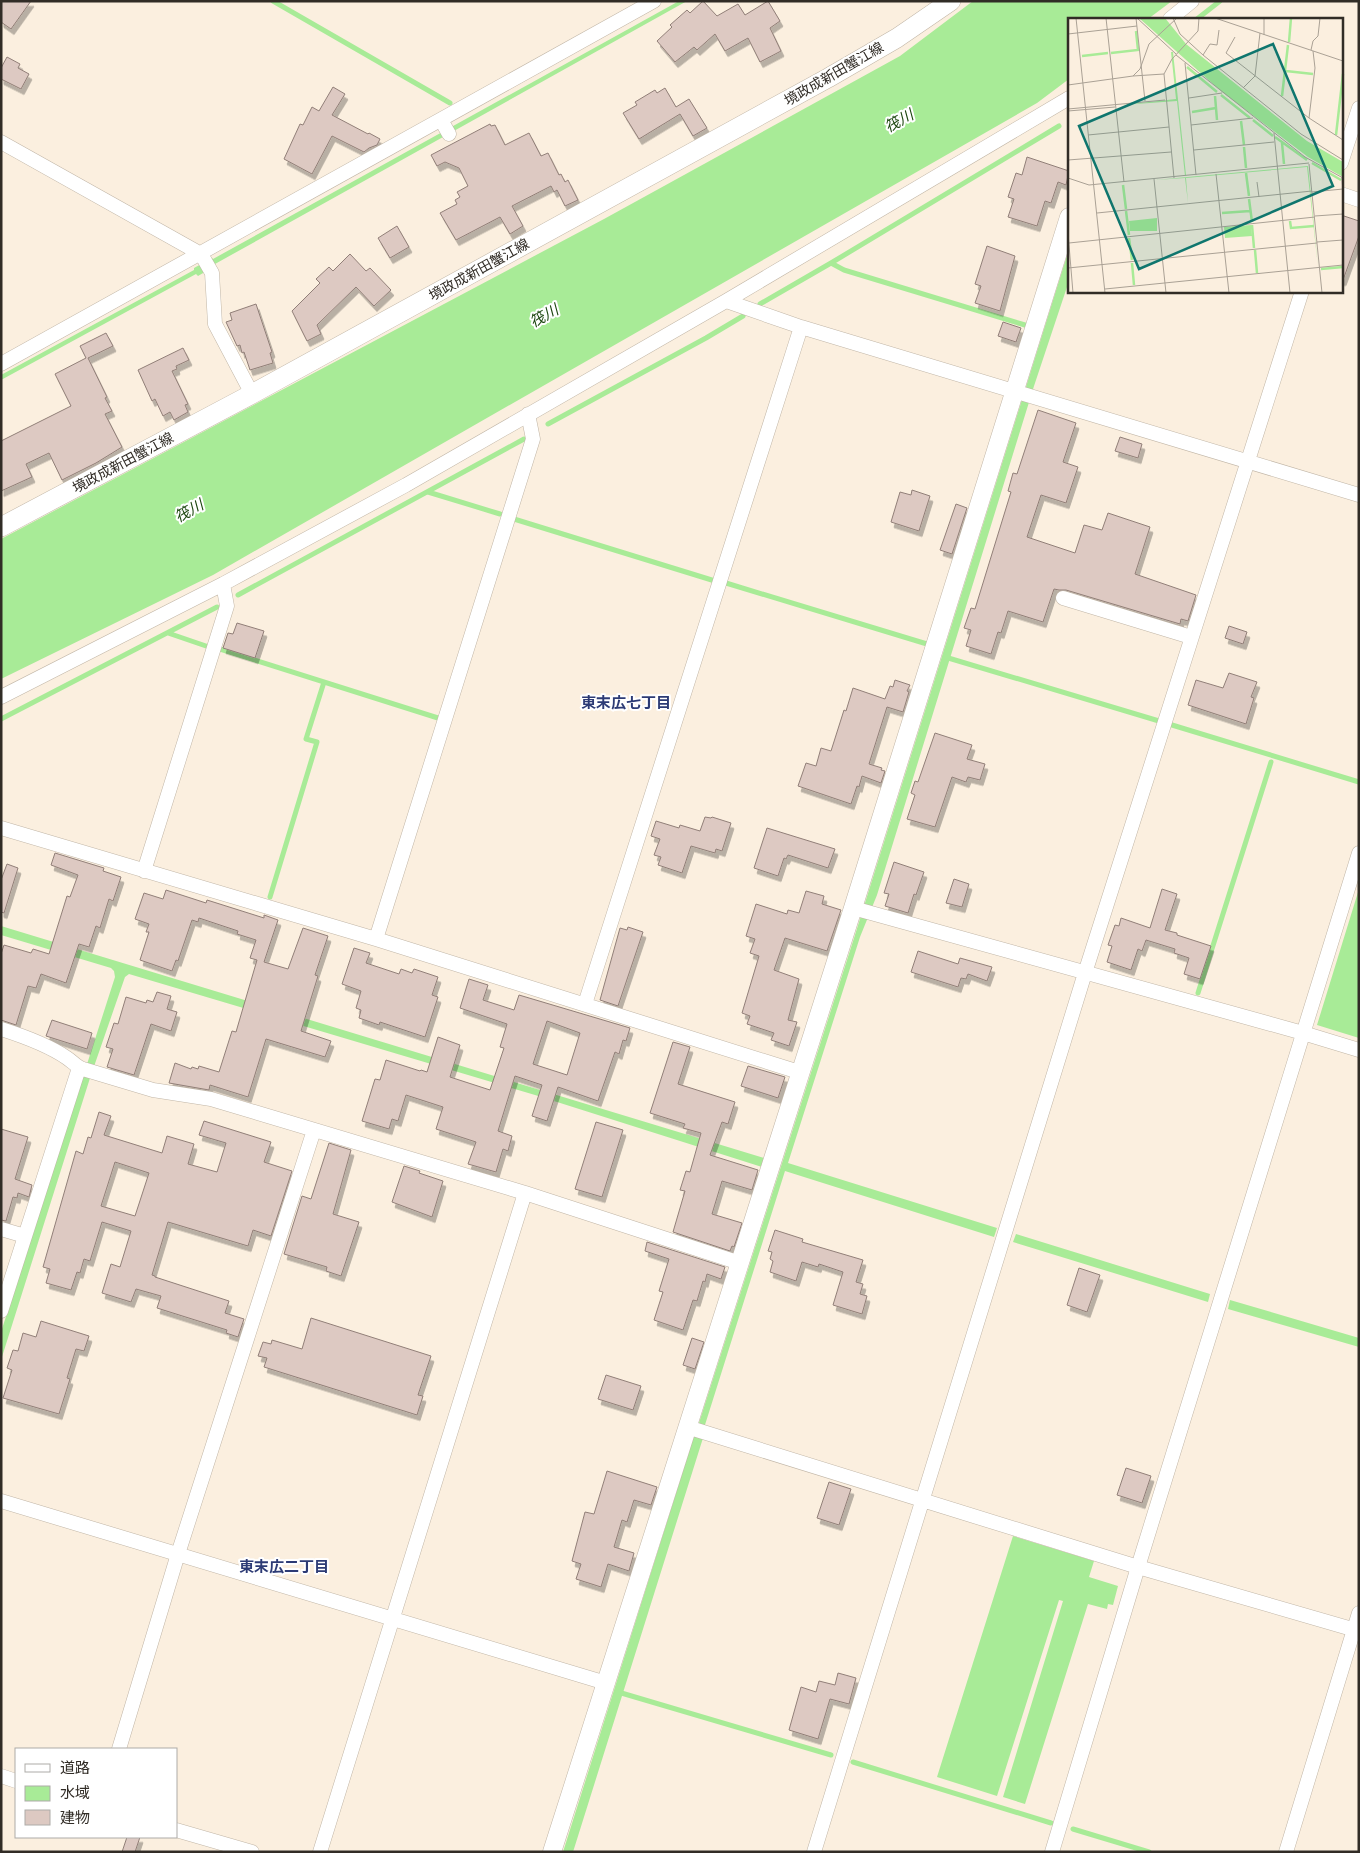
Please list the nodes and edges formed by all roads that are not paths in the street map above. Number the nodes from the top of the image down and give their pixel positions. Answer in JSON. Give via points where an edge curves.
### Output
{"nodes":[{"id":1,"x":654,"y":1,"type":"edge"},
{"id":2,"x":951,"y":1,"type":"edge"},
{"id":3,"x":1192,"y":1,"type":"edge"},
{"id":4,"x":1171,"y":18,"type":"edge"},
{"id":5,"x":1068,"y":99,"type":"edge"},
{"id":6,"x":1359,"y":108,"type":"edge"},
{"id":7,"x":1,"y":142,"type":"edge"},
{"id":8,"x":1342,"y":160,"type":"edge"},
{"id":9,"x":1342,"y":194,"type":"edge"},
{"id":10,"x":1359,"y":200,"type":"edge"},
{"id":11,"x":1068,"y":220,"type":"edge"},
{"id":12,"x":201,"y":254,"type":"junction"},
{"id":13,"x":1302,"y":292,"type":"edge"},
{"id":14,"x":726,"y":301,"type":"junction"},
{"id":15,"x":801,"y":327,"type":"junction"},
{"id":16,"x":1,"y":364,"type":"edge"},
{"id":17,"x":252,"y":394,"type":"junction"},
{"id":18,"x":1023,"y":394,"type":"junction"},
{"id":19,"x":528,"y":414,"type":"junction"},
{"id":20,"x":1246,"y":461,"type":"junction"},
{"id":21,"x":1359,"y":495,"type":"edge"},
{"id":22,"x":1,"y":527,"type":"edge"},
{"id":23,"x":223,"y":584,"type":"junction"},
{"id":24,"x":1063,"y":598,"type":"dead end"},
{"id":25,"x":1191,"y":636,"type":"junction"},
{"id":26,"x":1,"y":697,"type":"edge"},
{"id":27,"x":1,"y":828,"type":"edge"},
{"id":28,"x":1359,"y":853,"type":"edge"},
{"id":29,"x":144,"y":871,"type":"junction"},
{"id":30,"x":861,"y":910,"type":"junction"},
{"id":31,"x":376,"y":939,"type":"junction"},
{"id":32,"x":1086,"y":973,"type":"junction"},
{"id":33,"x":585,"y":1004,"type":"junction"},
{"id":34,"x":1,"y":1029,"type":"edge"},
{"id":35,"x":1303,"y":1033,"type":"junction"},
{"id":36,"x":1359,"y":1050,"type":"edge"},
{"id":37,"x":86,"y":1070,"type":"junction"},
{"id":38,"x":800,"y":1072,"type":"junction"},
{"id":39,"x":314,"y":1130,"type":"junction"},
{"id":40,"x":525,"y":1193,"type":"junction"},
{"id":41,"x":1,"y":1229,"type":"edge"},
{"id":42,"x":25,"y":1236,"type":"junction"},
{"id":43,"x":740,"y":1264,"type":"junction"},
{"id":44,"x":1,"y":1311,"type":"edge"},
{"id":45,"x":687,"y":1427,"type":"junction"},
{"id":46,"x":922,"y":1499,"type":"junction"},
{"id":47,"x":1,"y":1501,"type":"edge"},
{"id":48,"x":178,"y":1554,"type":"junction"},
{"id":49,"x":1138,"y":1567,"type":"junction"},
{"id":50,"x":1359,"y":1613,"type":"edge"},
{"id":51,"x":391,"y":1619,"type":"junction"},
{"id":52,"x":1356,"y":1630,"type":"edge"},
{"id":53,"x":606,"y":1683,"type":"junction"},
{"id":54,"x":119,"y":1748,"type":"edge"},
{"id":55,"x":1,"y":1776,"type":"edge"},
{"id":56,"x":15,"y":1781,"type":"edge"},
{"id":57,"x":178,"y":1831,"type":"edge"},
{"id":58,"x":252,"y":1852,"type":"edge"},
{"id":59,"x":320,"y":1852,"type":"edge"},
{"id":60,"x":552,"y":1852,"type":"edge"},
{"id":61,"x":814,"y":1852,"type":"edge"},
{"id":62,"x":1052,"y":1852,"type":"edge"},
{"id":63,"x":1286,"y":1852,"type":"edge"}],
"edges":[{"from":1,"to":12,"type":"street","via":[[444,126]]},
{"from":2,"to":17,"type":"main road","name":"境政成新田蟹江線","via":[[897,38],[828,78]]},
{"from":3,"to":4,"type":"street"},
{"from":5,"to":14,"type":"street"},
{"from":6,"to":8,"type":"street"},
{"from":7,"to":12,"type":"street"},
{"from":9,"to":10,"type":"street"},
{"from":11,"to":18,"type":"street"},
{"from":12,"to":16,"type":"street"},
{"from":12,"to":17,"type":"street","via":[[212,273],[215,324]]},
{"from":13,"to":20,"type":"street"},
{"from":14,"to":15,"type":"street"},
{"from":14,"to":19,"type":"street"},
{"from":15,"to":18,"type":"street"},
{"from":15,"to":33,"type":"street"},
{"from":17,"to":22,"type":"main road","name":"境政成新田蟹江線"},
{"from":18,"to":20,"type":"street"},
{"from":18,"to":30,"type":"street"},
{"from":19,"to":23,"type":"street"},
{"from":19,"to":31,"type":"street","via":[[533,439]]},
{"from":20,"to":21,"type":"street"},
{"from":20,"to":25,"type":"street"},
{"from":23,"to":26,"type":"street"},
{"from":23,"to":29,"type":"street","via":[[226,606]]},
{"from":24,"to":25,"type":"street"},
{"from":25,"to":32,"type":"street"},
{"from":27,"to":29,"type":"street"},
{"from":28,"to":35,"type":"street"},
{"from":29,"to":31,"type":"street"},
{"from":30,"to":32,"type":"street"},
{"from":30,"to":38,"type":"street"},
{"from":31,"to":33,"type":"street"},
{"from":32,"to":35,"type":"street"},
{"from":32,"to":46,"type":"street"},
{"from":33,"to":38,"type":"street"},
{"from":34,"to":37,"type":"street","via":[[68,1058]]},
{"from":35,"to":36,"type":"street"},
{"from":35,"to":49,"type":"street"},
{"from":37,"to":39,"type":"street","via":[[153,1090],[211,1099]]},
{"from":37,"to":42,"type":"street"},
{"from":38,"to":43,"type":"street"},
{"from":39,"to":40,"type":"street"},
{"from":39,"to":48,"type":"street"},
{"from":40,"to":43,"type":"street"},
{"from":40,"to":51,"type":"street"},
{"from":41,"to":42,"type":"street"},
{"from":42,"to":44,"type":"street"},
{"from":43,"to":45,"type":"street"},
{"from":45,"to":46,"type":"street"},
{"from":45,"to":53,"type":"street"},
{"from":46,"to":49,"type":"street"},
{"from":46,"to":61,"type":"street"},
{"from":47,"to":48,"type":"street"},
{"from":48,"to":51,"type":"street"},
{"from":48,"to":54,"type":"street"},
{"from":49,"to":52,"type":"street"},
{"from":49,"to":62,"type":"street"},
{"from":50,"to":52,"type":"street"},
{"from":51,"to":53,"type":"street"},
{"from":51,"to":59,"type":"street"},
{"from":52,"to":63,"type":"street"},
{"from":53,"to":60,"type":"street"},
{"from":55,"to":56,"type":"street"},
{"from":57,"to":58,"type":"street"}]}
